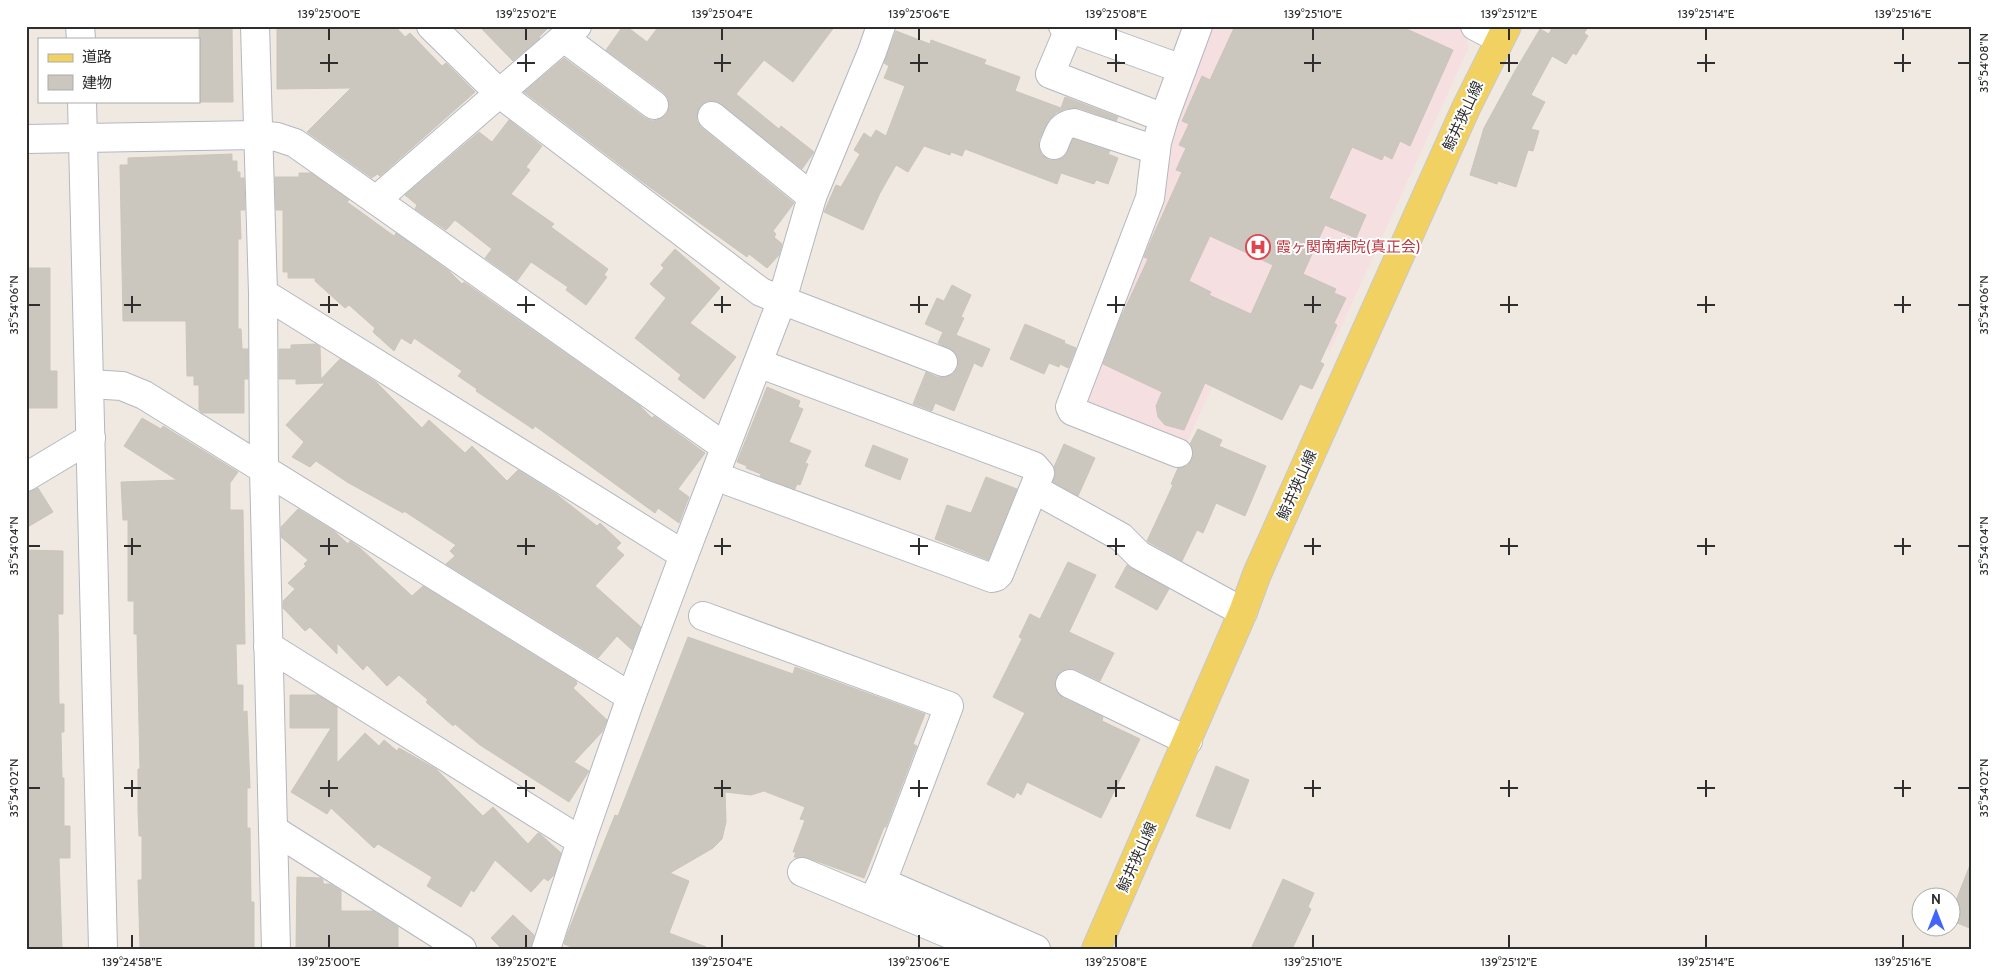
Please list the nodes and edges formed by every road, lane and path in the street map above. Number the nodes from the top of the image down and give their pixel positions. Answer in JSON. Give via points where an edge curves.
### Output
{"nodes":[{"id":1,"x":254,"y":26,"type":"edge"},
{"id":2,"x":431,"y":26,"type":"edge"},
{"id":3,"x":881,"y":26,"type":"edge"},
{"id":4,"x":1198,"y":26,"type":"edge"},
{"id":5,"x":1475,"y":26,"type":"edge"},
{"id":6,"x":1066,"y":28,"type":"edge"},
{"id":7,"x":570,"y":32,"type":"edge"},
{"id":8,"x":1504,"y":32,"type":"edge"},
{"id":9,"x":1182,"y":69,"type":"junction"},
{"id":10,"x":499,"y":93,"type":"junction"},
{"id":11,"x":82,"y":102,"type":"edge"},
{"id":12,"x":654,"y":105,"type":"dead end"},
{"id":13,"x":712,"y":116,"type":"dead end"},
{"id":14,"x":1164,"y":118,"type":"junction"},
{"id":15,"x":257,"y":135,"type":"junction"},
{"id":16,"x":84,"y":137,"type":"junction"},
{"id":17,"x":26,"y":139,"type":"edge"},
{"id":18,"x":1054,"y":145,"type":"dead end"},
{"id":19,"x":1156,"y":150,"type":"junction"},
{"id":20,"x":812,"y":197,"type":"junction"},
{"id":21,"x":376,"y":200,"type":"junction"},
{"id":22,"x":263,"y":293,"type":"junction"},
{"id":23,"x":782,"y":300,"type":"junction"},
{"id":24,"x":944,"y":362,"type":"dead end"},
{"id":25,"x":758,"y":363,"type":"junction"},
{"id":26,"x":90,"y":384,"type":"junction"},
{"id":27,"x":91,"y":438,"type":"junction"},
{"id":28,"x":725,"y":447,"type":"junction"},
{"id":29,"x":1178,"y":453,"type":"dead end"},
{"id":30,"x":264,"y":469,"type":"junction"},
{"id":31,"x":715,"y":476,"type":"junction"},
{"id":32,"x":26,"y":477,"type":"edge"},
{"id":33,"x":1034,"y":489,"type":"junction"},
{"id":34,"x":684,"y":555,"type":"junction"},
{"id":35,"x":1243,"y":612,"type":"junction"},
{"id":36,"x":703,"y":616,"type":"dead end"},
{"id":37,"x":268,"y":646,"type":"junction"},
{"id":38,"x":1070,"y":684,"type":"dead end"},
{"id":39,"x":631,"y":697,"type":"junction"},
{"id":40,"x":1188,"y":741,"type":"junction"},
{"id":41,"x":274,"y":830,"type":"junction"},
{"id":42,"x":580,"y":841,"type":"junction"},
{"id":43,"x":802,"y":872,"type":"dead end"},
{"id":44,"x":877,"y":892,"type":"junction"},
{"id":45,"x":104,"y":949,"type":"edge"},
{"id":46,"x":276,"y":949,"type":"edge"},
{"id":47,"x":462,"y":949,"type":"edge"},
{"id":48,"x":546,"y":949,"type":"edge"},
{"id":49,"x":985,"y":949,"type":"edge"},
{"id":50,"x":1036,"y":949,"type":"edge"},
{"id":51,"x":1096,"y":949,"type":"edge"}],
"edges":[{"from":1,"to":15,"type":"street"},
{"from":2,"to":10,"type":"street"},
{"from":3,"to":20,"type":"street"},
{"from":4,"to":9,"type":"street"},
{"from":5,"to":8,"type":"street"},
{"from":6,"to":9,"type":"street"},
{"from":6,"to":14,"type":"street","via":[[1050,74]]},
{"from":7,"to":10,"type":"street"},
{"from":7,"to":12,"type":"street"},
{"from":8,"to":35,"type":"main road","name":"鯨井狭山線","via":[[1466,108],[1257,574]]},
{"from":9,"to":14,"type":"street"},
{"from":10,"to":21,"type":"street"},
{"from":10,"to":23,"type":"street","via":[[762,292]]},
{"from":11,"to":16,"type":"street"},
{"from":13,"to":20,"type":"street"},
{"from":14,"to":19,"type":"street"},
{"from":15,"to":16,"type":"street"},
{"from":15,"to":21,"type":"street","via":[[295,143]]},
{"from":15,"to":22,"type":"street"},
{"from":16,"to":17,"type":"street"},
{"from":16,"to":26,"type":"street"},
{"from":18,"to":19,"type":"street","via":[[1061,128],[1074,123]]},
{"from":19,"to":29,"type":"street","via":[[1150,198],[1070,407],[1072,411]]},
{"from":20,"to":23,"type":"street"},
{"from":21,"to":28,"type":"street"},
{"from":22,"to":30,"type":"street"},
{"from":22,"to":34,"type":"street"},
{"from":23,"to":24,"type":"street"},
{"from":23,"to":25,"type":"street"},
{"from":25,"to":28,"type":"street"},
{"from":25,"to":33,"type":"street","via":[[1034,466],[1040,473]]},
{"from":26,"to":27,"type":"street"},
{"from":26,"to":30,"type":"street","via":[[122,386],[144,395]]},
{"from":27,"to":32,"type":"street"},
{"from":27,"to":45,"type":"street"},
{"from":28,"to":31,"type":"street"},
{"from":30,"to":37,"type":"street"},
{"from":30,"to":39,"type":"street"},
{"from":31,"to":33,"type":"street","via":[[992,578],[999,574]]},
{"from":31,"to":34,"type":"street"},
{"from":33,"to":35,"type":"street","via":[[1121,536],[1139,555]]},
{"from":34,"to":39,"type":"street"},
{"from":35,"to":40,"type":"main road","name":"鯨井狭山線"},
{"from":36,"to":44,"type":"street","via":[[950,706]]},
{"from":37,"to":41,"type":"street"},
{"from":37,"to":42,"type":"street"},
{"from":38,"to":40,"type":"street"},
{"from":39,"to":42,"type":"street"},
{"from":40,"to":51,"type":"main road","name":"鯨井狭山線"},
{"from":41,"to":46,"type":"street"},
{"from":41,"to":47,"type":"street"},
{"from":42,"to":48,"type":"street"},
{"from":43,"to":44,"type":"street"},
{"from":44,"to":49,"type":"street"},
{"from":44,"to":50,"type":"street"}]}
